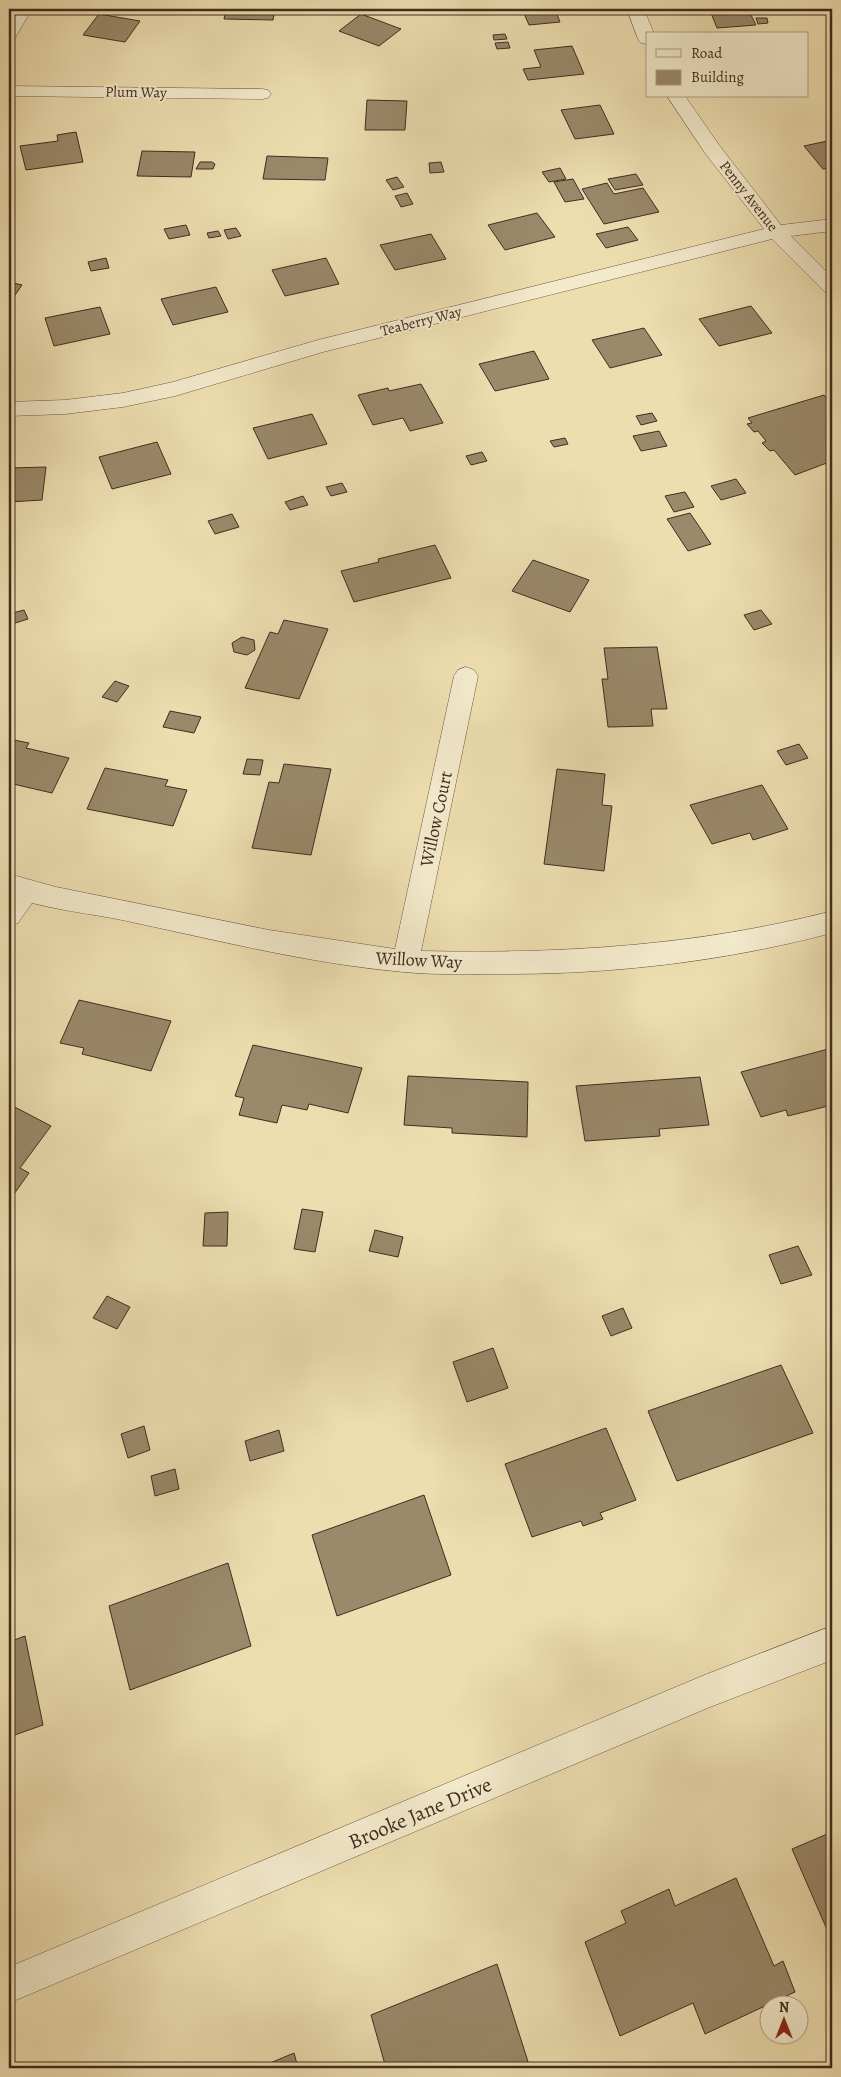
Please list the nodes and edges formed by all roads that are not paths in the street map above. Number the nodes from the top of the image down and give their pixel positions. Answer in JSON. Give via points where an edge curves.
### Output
{"nodes":[{"id":1,"x":23,"y":9,"type":"edge"},
{"id":2,"x":635,"y":9,"type":"edge"},
{"id":3,"x":9,"y":34,"type":"edge"},
{"id":4,"x":646,"y":36,"type":"edge"},
{"id":5,"x":9,"y":91,"type":"edge"},
{"id":6,"x":262,"y":94,"type":"dead end"},
{"id":7,"x":677,"y":98,"type":"edge"},
{"id":8,"x":832,"y":225,"type":"edge"},
{"id":9,"x":776,"y":232,"type":"junction"},
{"id":10,"x":832,"y":288,"type":"edge"},
{"id":11,"x":9,"y":409,"type":"edge"},
{"id":12,"x":466,"y":676,"type":"dead end"},
{"id":13,"x":17,"y":888,"type":"edge"},
{"id":14,"x":9,"y":915,"type":"edge"},
{"id":15,"x":832,"y":922,"type":"edge"},
{"id":16,"x":406,"y":961,"type":"junction"},
{"id":17,"x":832,"y":1643,"type":"edge"},
{"id":18,"x":9,"y":1985,"type":"edge"}],
"edges":[{"from":1,"to":3,"type":"street"},
{"from":2,"to":4,"type":"street"},
{"from":5,"to":6,"type":"street","name":"Plum Way"},
{"from":7,"to":9,"type":"street","name":"Penny Avenue"},
{"from":8,"to":9,"type":"street","name":"Teaberry Way"},
{"from":9,"to":10,"type":"street","name":"Penny Avenue"},
{"from":9,"to":11,"type":"street","name":"Teaberry Way","via":[[327,344],[176,389],[65,407]]},
{"from":12,"to":16,"type":"street","name":"Willow Court"},
{"from":13,"to":14,"type":"street"},
{"from":13,"to":16,"type":"street","name":"Willow Way","via":[[312,950]]},
{"from":15,"to":16,"type":"street","name":"Willow Way","via":[[737,943],[592,960],[518,964]]},
{"from":17,"to":18,"type":"street","name":"Brooke Jane Drive","via":[[707,1691]]}]}
